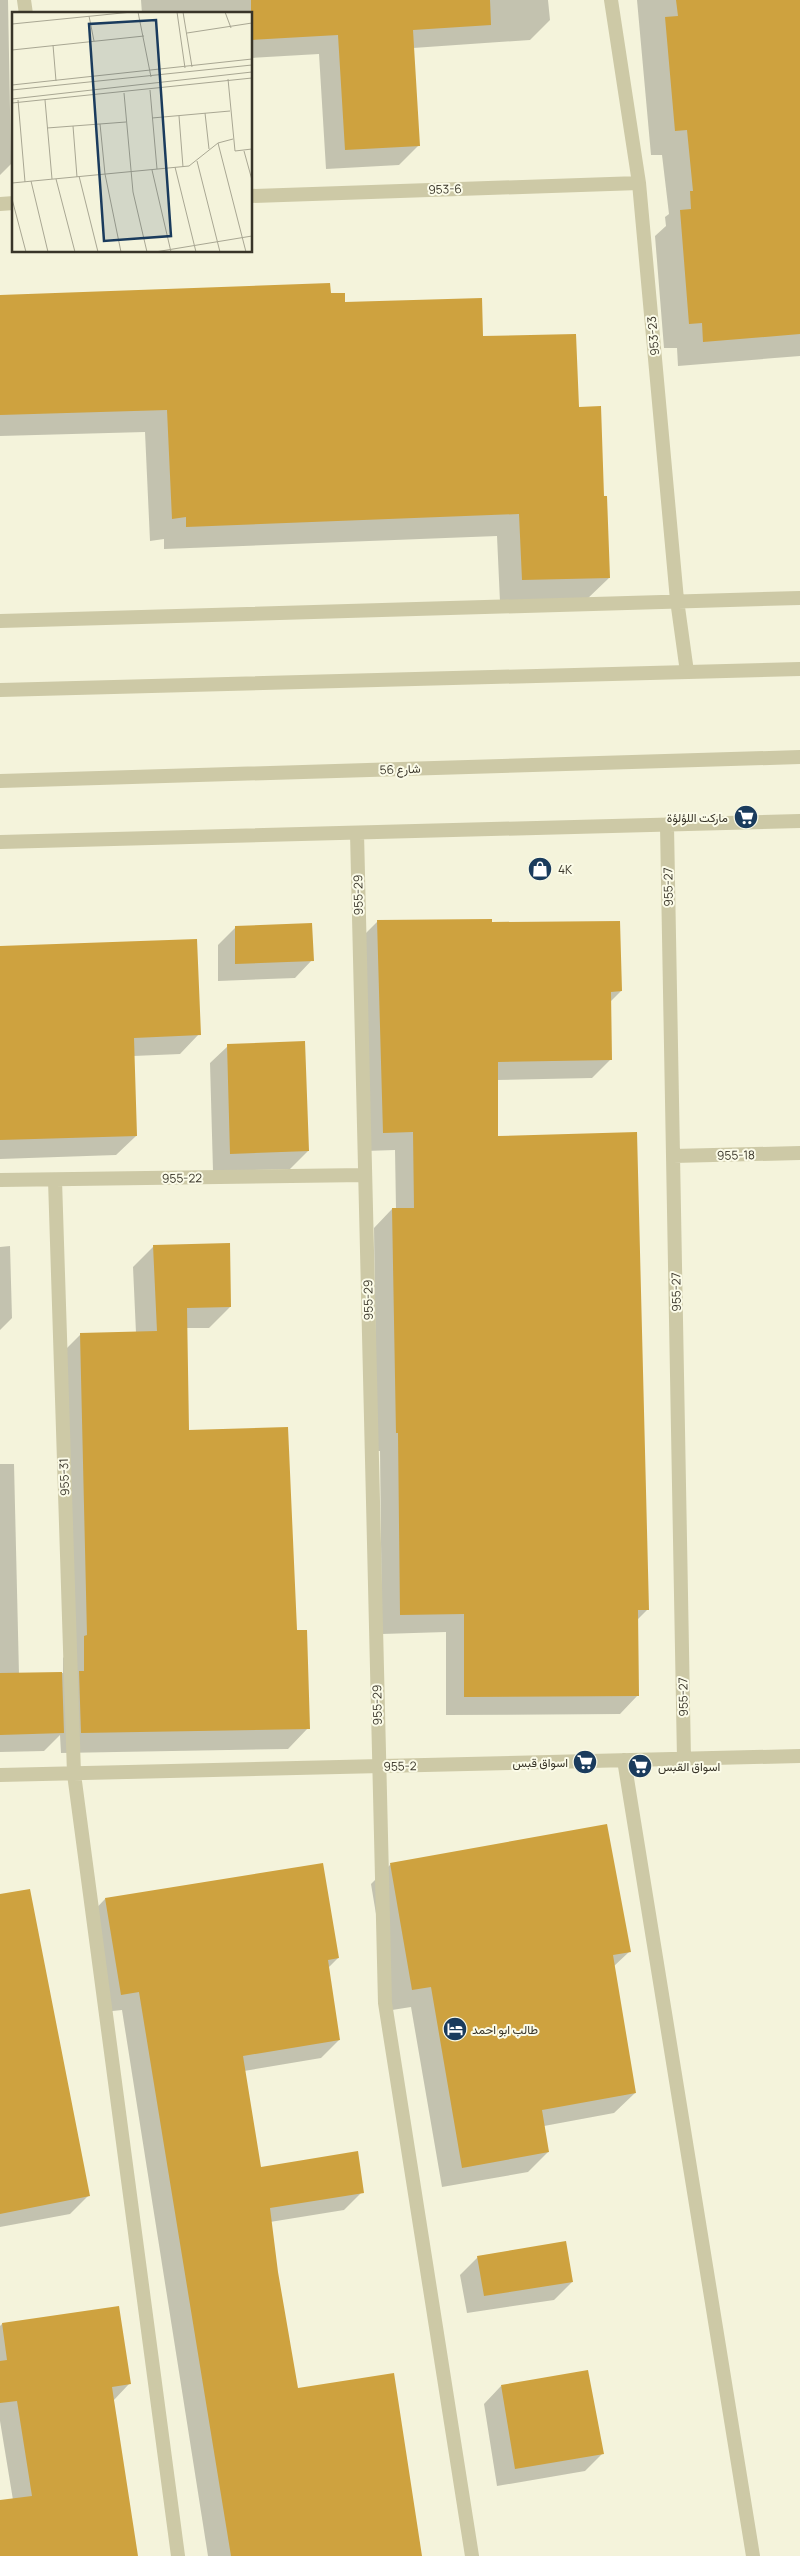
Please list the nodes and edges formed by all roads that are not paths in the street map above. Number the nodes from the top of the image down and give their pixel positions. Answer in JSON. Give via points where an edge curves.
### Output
{"nodes":[{"id":1,"x":611,"y":0,"type":"edge"},
{"id":2,"x":640,"y":183,"type":"junction"},
{"id":3,"x":252,"y":196,"type":"edge"},
{"id":4,"x":800,"y":598,"type":"edge"},
{"id":5,"x":678,"y":600,"type":"junction"},
{"id":6,"x":0,"y":621,"type":"edge"},
{"id":7,"x":800,"y":669,"type":"edge"},
{"id":8,"x":687,"y":672,"type":"junction"},
{"id":9,"x":0,"y":690,"type":"edge"},
{"id":10,"x":800,"y":757,"type":"edge"},
{"id":11,"x":0,"y":781,"type":"edge"},
{"id":12,"x":800,"y":821,"type":"edge"},
{"id":13,"x":667,"y":826,"type":"junction"},
{"id":14,"x":356,"y":833,"type":"junction"},
{"id":15,"x":0,"y":842,"type":"edge"},
{"id":16,"x":800,"y":1153,"type":"edge"},
{"id":17,"x":673,"y":1156,"type":"junction"},
{"id":18,"x":365,"y":1176,"type":"junction"},
{"id":19,"x":0,"y":1180,"type":"edge"},
{"id":20,"x":55,"y":1180,"type":"junction"},
{"id":21,"x":800,"y":1756,"type":"edge"},
{"id":22,"x":684,"y":1759,"type":"junction"},
{"id":23,"x":624,"y":1760,"type":"junction"},
{"id":24,"x":378,"y":1766,"type":"junction"},
{"id":25,"x":74,"y":1774,"type":"junction"},
{"id":26,"x":0,"y":1775,"type":"edge"},
{"id":27,"x":178,"y":2556,"type":"edge"},
{"id":28,"x":472,"y":2556,"type":"edge"},
{"id":29,"x":753,"y":2556,"type":"edge"}],
"edges":[{"from":1,"to":2,"type":"street","name":"953-23"},
{"from":2,"to":3,"type":"street","name":"953-6"},
{"from":2,"to":5,"type":"street","name":"953-23"},
{"from":4,"to":5,"type":"street"},
{"from":5,"to":6,"type":"street"},
{"from":5,"to":8,"type":"street","name":"953-23"},
{"from":7,"to":8,"type":"street"},
{"from":8,"to":9,"type":"street"},
{"from":10,"to":11,"type":"street","name":"شارع 56"},
{"from":12,"to":13,"type":"street"},
{"from":13,"to":14,"type":"street"},
{"from":13,"to":17,"type":"street","name":"955-27"},
{"from":14,"to":15,"type":"street"},
{"from":14,"to":18,"type":"street","name":"955-29"},
{"from":16,"to":17,"type":"street","name":"955-18"},
{"from":17,"to":22,"type":"street","name":"955-27"},
{"from":18,"to":20,"type":"street","name":"955-22"},
{"from":18,"to":24,"type":"street","name":"955-29"},
{"from":19,"to":20,"type":"street","name":"955-22"},
{"from":20,"to":25,"type":"street","name":"955-31"},
{"from":21,"to":22,"type":"street","name":"955-2"},
{"from":22,"to":23,"type":"street","name":"955-2"},
{"from":23,"to":24,"type":"street","name":"955-2"},
{"from":23,"to":29,"type":"street"},
{"from":24,"to":25,"type":"street","name":"955-2"},
{"from":24,"to":28,"type":"street","name":"955-29","via":[[385,2003]]},
{"from":25,"to":26,"type":"street","name":"955-2"},
{"from":25,"to":27,"type":"street","name":"955-31"}]}
